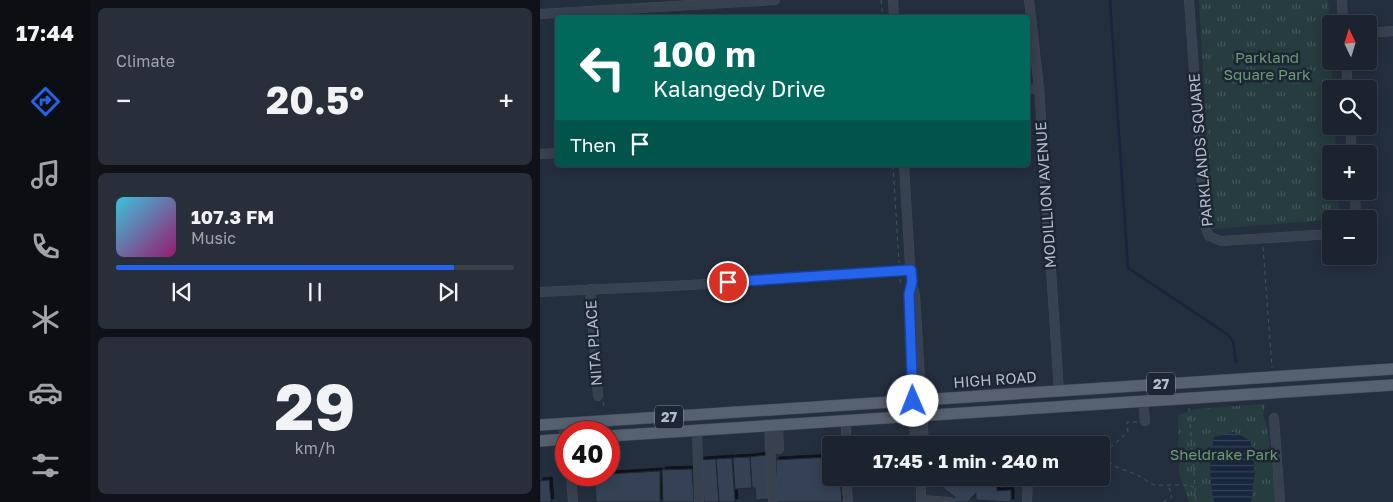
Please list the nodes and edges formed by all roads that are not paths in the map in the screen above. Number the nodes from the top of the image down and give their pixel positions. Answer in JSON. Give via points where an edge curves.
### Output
{"nodes":[{"id":1,"x":775,"y":0,"type":"edge"},
{"id":2,"x":893,"y":0,"type":"edge"},
{"id":3,"x":1030,"y":0,"type":"edge"},
{"id":4,"x":1190,"y":0,"type":"edge"},
{"id":5,"x":1342,"y":0,"type":"edge"},
{"id":6,"x":540,"y":14,"type":"edge"},
{"id":7,"x":894,"y":15,"type":"edge"},
{"id":8,"x":1343,"y":15,"type":"edge"},
{"id":9,"x":1393,"y":31,"type":"edge"},
{"id":10,"x":1378,"y":32,"type":"edge"},
{"id":11,"x":1039,"y":88,"type":"junction"},
{"id":12,"x":1030,"y":89,"type":"edge"},
{"id":13,"x":555,"y":153,"type":"edge"},
{"id":14,"x":540,"y":154,"type":"edge"},
{"id":15,"x":904,"y":167,"type":"edge"},
{"id":16,"x":1322,"y":235,"type":"edge"},
{"id":17,"x":911,"y":270,"type":"junction"},
{"id":18,"x":590,"y":289,"type":"junction"},
{"id":19,"x":540,"y":292,"type":"edge"},
{"id":20,"x":1393,"y":369,"type":"edge"},
{"id":21,"x":1393,"y":385,"type":"edge"},
{"id":22,"x":1059,"y":391,"type":"junction"},
{"id":23,"x":598,"y":396,"type":"road end"},
{"id":24,"x":918,"y":400,"type":"junction"},
{"id":25,"x":1143,"y":402,"type":"junction"},
{"id":26,"x":918,"y":416,"type":"junction"},
{"id":27,"x":1274,"y":418,"type":"dead end"},
{"id":28,"x":846,"y":421,"type":"junction"},
{"id":29,"x":1145,"y":421,"type":"road end"},
{"id":30,"x":620,"y":422,"type":"edge"},
{"id":31,"x":540,"y":425,"type":"edge"},
{"id":32,"x":555,"y":425,"type":"edge"},
{"id":33,"x":773,"y":425,"type":"junction"},
{"id":34,"x":697,"y":430,"type":"junction"},
{"id":35,"x":620,"y":435,"type":"edge"},
{"id":36,"x":846,"y":436,"type":"edge"},
{"id":37,"x":916,"y":436,"type":"edge"},
{"id":38,"x":922,"y":436,"type":"edge"},
{"id":39,"x":555,"y":439,"type":"edge"},
{"id":40,"x":540,"y":440,"type":"edge"},
{"id":41,"x":779,"y":449,"type":"dead end"},
{"id":42,"x":572,"y":486,"type":"edge"},
{"id":43,"x":847,"y":486,"type":"edge"},
{"id":44,"x":921,"y":486,"type":"edge"},
{"id":45,"x":1028,"y":486,"type":"edge"},
{"id":46,"x":921,"y":501,"type":"edge"},
{"id":47,"x":573,"y":502,"type":"edge"},
{"id":48,"x":700,"y":502,"type":"edge"},
{"id":49,"x":773,"y":502,"type":"edge"},
{"id":50,"x":848,"y":502,"type":"edge"},
{"id":51,"x":950,"y":502,"type":"edge"},
{"id":52,"x":1027,"y":502,"type":"edge"},
{"id":53,"x":1280,"y":502,"type":"edge"}],
"edges":[{"from":1,"to":6,"type":"street"},
{"from":2,"to":7,"type":"street"},
{"from":3,"to":11,"type":"street","name":"MODILLION AVENUE"},
{"from":4,"to":16,"type":"street","name":"PARKLANDS SQUARE","via":[[1205,226],[1210,236],[1221,241]]},
{"from":5,"to":8,"type":"street"},
{"from":9,"to":10,"type":"street"},
{"from":11,"to":12,"type":"street"},
{"from":11,"to":22,"type":"street","name":"MODILLION AVENUE"},
{"from":13,"to":14,"type":"street"},
{"from":15,"to":17,"type":"street"},
{"from":17,"to":18,"type":"street"},
{"from":17,"to":24,"type":"street","via":[[909,294]]},
{"from":18,"to":19,"type":"street"},
{"from":18,"to":23,"type":"street","name":"NITA PLACE"},
{"from":20,"to":22,"type":"main road","name":"HIGH ROAD","number":"27"},
{"from":21,"to":25,"type":"main road","name":"HIGH ROAD","number":"27"},
{"from":22,"to":24,"type":"main road","name":"HIGH ROAD","number":"27"},
{"from":24,"to":26,"type":"street"},
{"from":24,"to":30,"type":"main road","name":"HIGH ROAD","number":"27"},
{"from":25,"to":26,"type":"main road","name":"HIGH ROAD","number":"27"},
{"from":25,"to":29,"type":"street"},
{"from":26,"to":28,"type":"main road","name":"HIGH ROAD","number":"27"},
{"from":26,"to":37,"type":"street"},
{"from":26,"to":38,"type":"street"},
{"from":27,"to":53,"type":"street"},
{"from":28,"to":33,"type":"main road","name":"HIGH ROAD","number":"27"},
{"from":28,"to":36,"type":"street"},
{"from":31,"to":32,"type":"main road","name":"HIGH ROAD","number":"27"},
{"from":33,"to":34,"type":"main road","name":"HIGH ROAD","number":"27"},
{"from":33,"to":41,"type":"street"},
{"from":33,"to":49,"type":"street"},
{"from":34,"to":35,"type":"main road","name":"HIGH ROAD","number":"27"},
{"from":34,"to":48,"type":"street"},
{"from":39,"to":40,"type":"main road"},
{"from":42,"to":47,"type":"street"},
{"from":43,"to":50,"type":"street"},
{"from":44,"to":46,"type":"street"},
{"from":45,"to":52,"type":"street"},
{"from":46,"to":51,"type":"street"}]}
